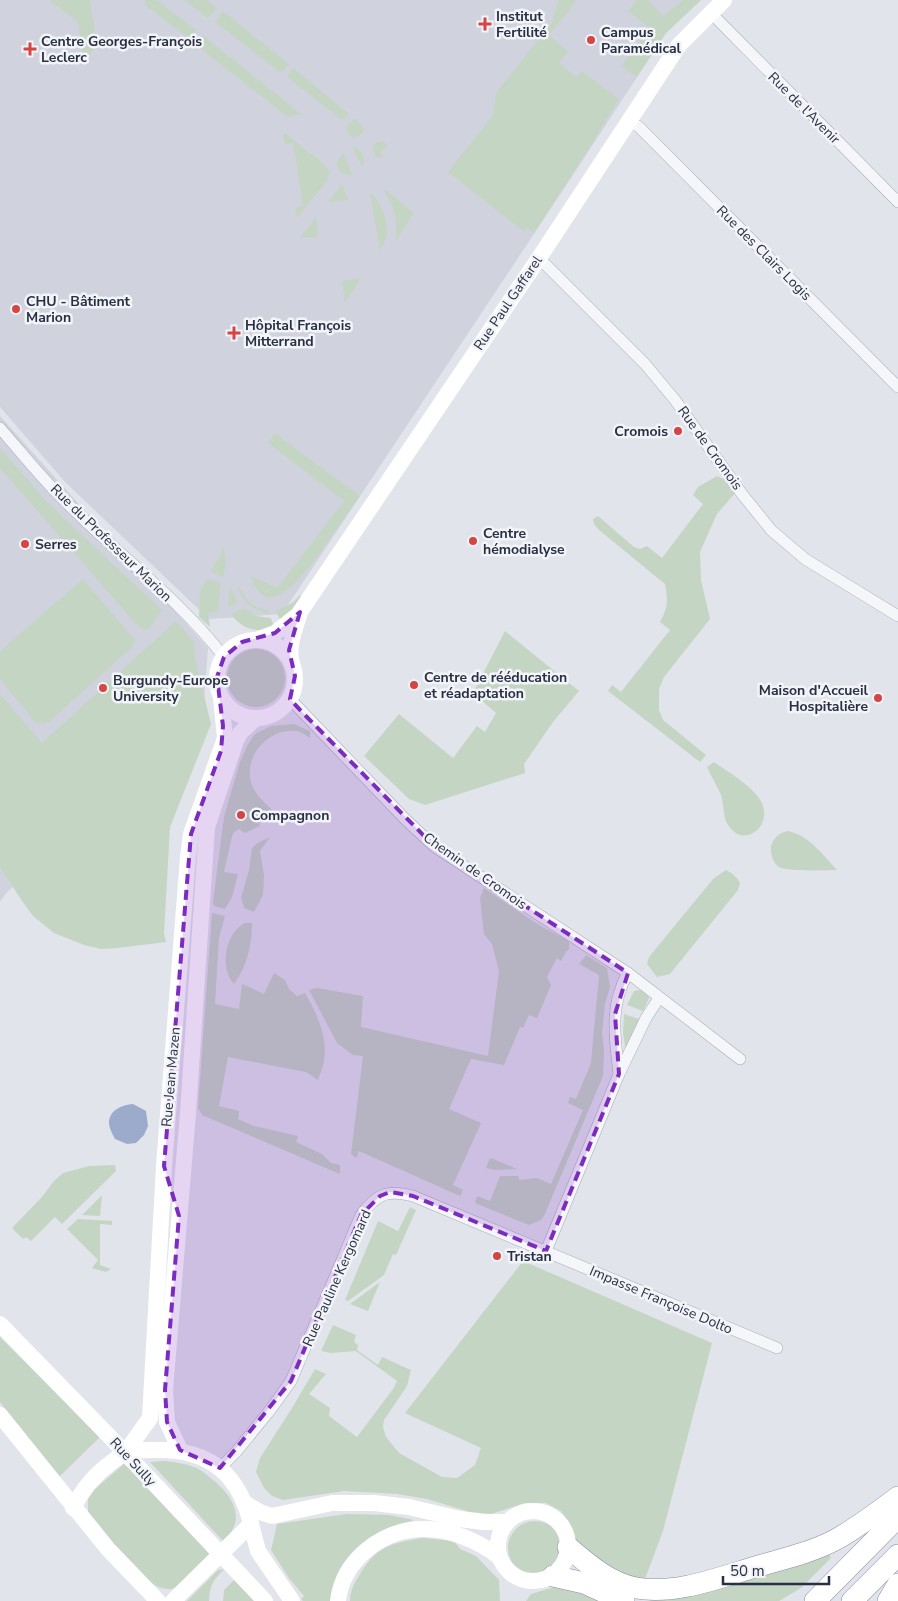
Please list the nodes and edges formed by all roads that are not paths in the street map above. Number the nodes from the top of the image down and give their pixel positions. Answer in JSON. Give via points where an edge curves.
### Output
{"nodes":[{"id":1,"x":724,"y":0,"type":"edge"},
{"id":2,"x":711,"y":13,"type":"junction"},
{"id":3,"x":628,"y":120,"type":"junction"},
{"id":4,"x":898,"y":202,"type":"edge"},
{"id":5,"x":539,"y":258,"type":"junction"},
{"id":6,"x":898,"y":387,"type":"edge"},
{"id":7,"x":0,"y":428,"type":"edge"},
{"id":8,"x":300,"y":612,"type":"junction"},
{"id":9,"x":898,"y":616,"type":"edge"},
{"id":10,"x":255,"y":640,"type":"junction"},
{"id":11,"x":224,"y":657,"type":"junction"},
{"id":12,"x":292,"y":664,"type":"junction"},
{"id":13,"x":221,"y":698,"type":"junction"},
{"id":14,"x":290,"y":699,"type":"junction"},
{"id":15,"x":256,"y":718,"type":"junction"},
{"id":16,"x":628,"y":974,"type":"junction"},
{"id":17,"x":659,"y":998,"type":"junction"},
{"id":18,"x":740,"y":1060,"type":"dead end"},
{"id":19,"x":619,"y":1074,"type":"junction"},
{"id":20,"x":164,"y":1166,"type":"junction"},
{"id":21,"x":179,"y":1216,"type":"junction"},
{"id":22,"x":546,"y":1251,"type":"junction"},
{"id":23,"x":0,"y":1324,"type":"edge"},
{"id":24,"x":777,"y":1348,"type":"dead end"},
{"id":25,"x":0,"y":1415,"type":"edge"},
{"id":26,"x":180,"y":1450,"type":"junction"},
{"id":27,"x":125,"y":1453,"type":"junction"},
{"id":28,"x":220,"y":1468,"type":"junction"},
{"id":29,"x":898,"y":1497,"type":"edge"},
{"id":30,"x":246,"y":1504,"type":"junction"},
{"id":31,"x":73,"y":1508,"type":"junction"},
{"id":32,"x":898,"y":1516,"type":"edge"},
{"id":33,"x":506,"y":1522,"type":"junction"},
{"id":34,"x":251,"y":1524,"type":"junction"},
{"id":35,"x":568,"y":1546,"type":"junction"},
{"id":36,"x":221,"y":1555,"type":"junction"},
{"id":37,"x":898,"y":1555,"type":"edge"},
{"id":38,"x":498,"y":1556,"type":"junction"},
{"id":39,"x":553,"y":1576,"type":"junction"},
{"id":40,"x":898,"y":1584,"type":"edge"},
{"id":41,"x":158,"y":1601,"type":"edge"},
{"id":42,"x":173,"y":1601,"type":"edge"},
{"id":43,"x":265,"y":1601,"type":"edge"},
{"id":44,"x":292,"y":1601,"type":"edge"},
{"id":45,"x":338,"y":1601,"type":"edge"},
{"id":46,"x":624,"y":1601,"type":"edge"},
{"id":47,"x":815,"y":1601,"type":"edge"},
{"id":48,"x":852,"y":1601,"type":"edge"},
{"id":49,"x":888,"y":1601,"type":"edge"}],
"edges":[{"from":1,"to":2,"type":"street","name":"Rue Paul Gaffarel"},
{"from":2,"to":3,"type":"street","name":"Rue Paul Gaffarel","via":[[678,45]]},
{"from":2,"to":4,"type":"street","name":"Rue de l'Avenir"},
{"from":3,"to":5,"type":"street","name":"Rue Paul Gaffarel"},
{"from":3,"to":6,"type":"street","name":"Rue des Clairs Logis","via":[[639,127]]},
{"from":5,"to":8,"type":"street","name":"Rue Paul Gaffarel"},
{"from":5,"to":9,"type":"street","name":"Rue de Cromois","via":[[645,364],[771,530],[805,559]]},
{"from":7,"to":11,"type":"street","name":"Rue du Professeur Marion","via":[[61,497],[208,636]]},
{"from":8,"to":10,"type":"street","via":[[275,633]]},
{"from":8,"to":12,"type":"street","via":[[290,644]]},
{"from":10,"to":11,"type":"street","via":[[242,642]]},
{"from":10,"to":12,"type":"street","via":[[277,646]]},
{"from":11,"to":13,"type":"street","via":[[217,677]]},
{"from":12,"to":14,"type":"street","via":[[295,676]]},
{"from":13,"to":15,"type":"street","via":[[236,713]]},
{"from":13,"to":20,"type":"street","name":"Rue Jean Mazen","via":[[225,738],[191,834]]},
{"from":14,"to":15,"type":"street","via":[[276,713]]},
{"from":14,"to":16,"type":"street","name":"Chemin de Cromois","via":[[435,847]]},
{"from":15,"to":21,"type":"street","name":"Rue Jean Mazen","via":[[236,741],[207,827]]},
{"from":16,"to":17,"type":"street","name":"Chemin de Cromois"},
{"from":16,"to":19,"type":"street","via":[[615,1014]]},
{"from":17,"to":18,"type":"street","name":"Chemin de Cromois"},
{"from":17,"to":19,"type":"street"},
{"from":19,"to":22,"type":"street"},
{"from":20,"to":21,"type":"street"},
{"from":20,"to":27,"type":"street","name":"Rue Jean Mazen","via":[[150,1418]]},
{"from":21,"to":26,"type":"street","name":"Rue Jean Mazen","via":[[165,1390],[167,1422]]},
{"from":22,"to":24,"type":"street","name":"Impasse Françoise Dolto"},
{"from":22,"to":28,"type":"street","name":"Rue Pauline Kergomard","via":[[402,1192],[380,1196],[362,1215],[291,1381]]},
{"from":23,"to":27,"type":"street","name":"Rue Sully"},
{"from":25,"to":31,"type":"street"},
{"from":26,"to":27,"type":"street"},
{"from":26,"to":28,"type":"street","via":[[200,1456]]},
{"from":27,"to":31,"type":"street","via":[[94,1476]]},
{"from":27,"to":36,"type":"street","name":"Rue Sully"},
{"from":28,"to":30,"type":"street"},
{"from":29,"to":35,"type":"highway","via":[[864,1523],[805,1553],[675,1588],[624,1585],[599,1572]]},
{"from":30,"to":33,"type":"street","via":[[272,1516],[332,1503],[356,1502],[390,1504],[460,1519]]},
{"from":30,"to":34,"type":"street"},
{"from":31,"to":41,"type":"street"},
{"from":32,"to":47,"type":"highway"},
{"from":33,"to":35,"type":"street","via":[[522,1512],[550,1515],[563,1528]]},
{"from":33,"to":38,"type":"street","via":[[498,1538]]},
{"from":34,"to":36,"type":"street"},
{"from":34,"to":44,"type":"street","via":[[258,1551]]},
{"from":35,"to":39,"type":"street","via":[[564,1563]]},
{"from":36,"to":42,"type":"street"},
{"from":36,"to":43,"type":"street","name":"Rue Sully"},
{"from":37,"to":48,"type":"highway"},
{"from":38,"to":39,"type":"street","via":[[504,1567],[522,1581],[533,1582]]},
{"from":38,"to":45,"type":"street","via":[[479,1544],[450,1533],[425,1528],[403,1531],[378,1541],[357,1558],[346,1576]]},
{"from":39,"to":46,"type":"highway","via":[[584,1583]]},
{"from":40,"to":49,"type":"highway"}]}
